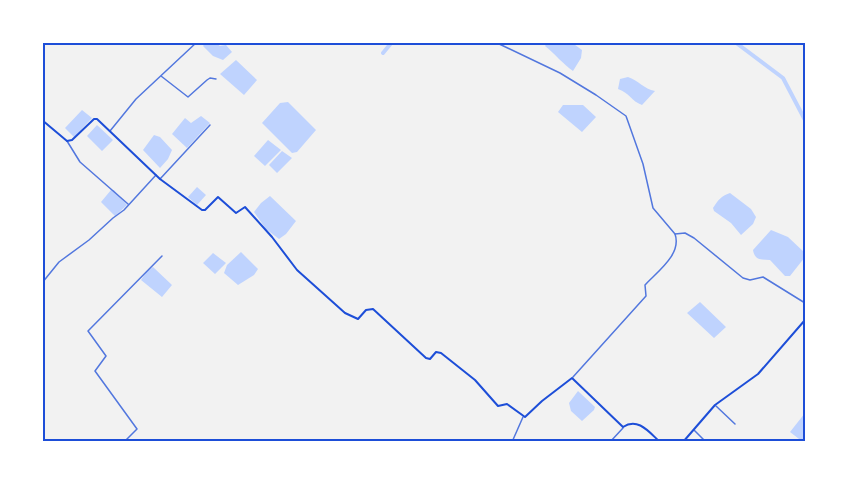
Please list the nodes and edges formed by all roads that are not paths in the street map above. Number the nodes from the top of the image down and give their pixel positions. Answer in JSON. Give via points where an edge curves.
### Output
{"nodes":[{"id":1,"x":198,"y":42,"type":"edge"},
{"id":2,"x":495,"y":42,"type":"edge"},
{"id":3,"x":160,"y":75,"type":"junction"},
{"id":4,"x":216,"y":79,"type":"dead end"},
{"id":5,"x":42,"y":120,"type":"edge"},
{"id":6,"x":210,"y":125,"type":"dead end"},
{"id":7,"x":110,"y":131,"type":"junction"},
{"id":8,"x":67,"y":141,"type":"junction"},
{"id":9,"x":156,"y":175,"type":"junction"},
{"id":10,"x":160,"y":179,"type":"junction"},
{"id":11,"x":128,"y":205,"type":"junction"},
{"id":12,"x":675,"y":234,"type":"junction"},
{"id":13,"x":162,"y":256,"type":"dead end"},
{"id":14,"x":42,"y":283,"type":"edge"},
{"id":15,"x":805,"y":303,"type":"edge"},
{"id":16,"x":805,"y":320,"type":"edge"},
{"id":17,"x":572,"y":378,"type":"junction"},
{"id":18,"x":715,"y":405,"type":"junction"},
{"id":19,"x":523,"y":417,"type":"junction"},
{"id":20,"x":735,"y":424,"type":"dead end"},
{"id":21,"x":623,"y":427,"type":"junction"},
{"id":22,"x":693,"y":430,"type":"junction"},
{"id":23,"x":124,"y":442,"type":"edge"},
{"id":24,"x":512,"y":442,"type":"edge"},
{"id":25,"x":610,"y":442,"type":"edge"},
{"id":26,"x":660,"y":442,"type":"edge"},
{"id":27,"x":683,"y":442,"type":"edge"},
{"id":28,"x":706,"y":442,"type":"edge"}],
"edges":[{"from":1,"to":3,"type":"street"},
{"from":2,"to":12,"type":"street","via":[[560,74],[624,113],[638,147],[653,208]]},
{"from":3,"to":4,"type":"street","via":[[188,97],[210,78]]},
{"from":3,"to":7,"type":"street"},
{"from":5,"to":8,"type":"main road"},
{"from":6,"to":10,"type":"street"},
{"from":7,"to":8,"type":"main road","via":[[95,118]]},
{"from":7,"to":9,"type":"main road"},
{"from":8,"to":11,"type":"street","via":[[80,162]]},
{"from":9,"to":10,"type":"main road"},
{"from":9,"to":11,"type":"street"},
{"from":10,"to":19,"type":"main road","via":[[202,210],[218,197],[236,213],[245,207],[297,270],[345,313],[358,319],[366,310],[373,309],[426,358],[439,351],[498,406],[507,404]]},
{"from":11,"to":14,"type":"street","via":[[59,262]]},
{"from":12,"to":15,"type":"street","via":[[694,237],[743,278],[762,277]]},
{"from":12,"to":17,"type":"street","via":[[672,257],[645,285],[646,296]]},
{"from":13,"to":23,"type":"street","via":[[88,330],[106,356],[95,371],[137,429]]},
{"from":16,"to":18,"type":"main road","via":[[758,374]]},
{"from":17,"to":19,"type":"main road"},
{"from":17,"to":21,"type":"main road"},
{"from":18,"to":20,"type":"street"},
{"from":18,"to":22,"type":"main road"},
{"from":19,"to":24,"type":"street"},
{"from":21,"to":25,"type":"street"},
{"from":21,"to":26,"type":"main road","via":[[637,423]]},
{"from":22,"to":27,"type":"main road"},
{"from":22,"to":28,"type":"street"}]}
